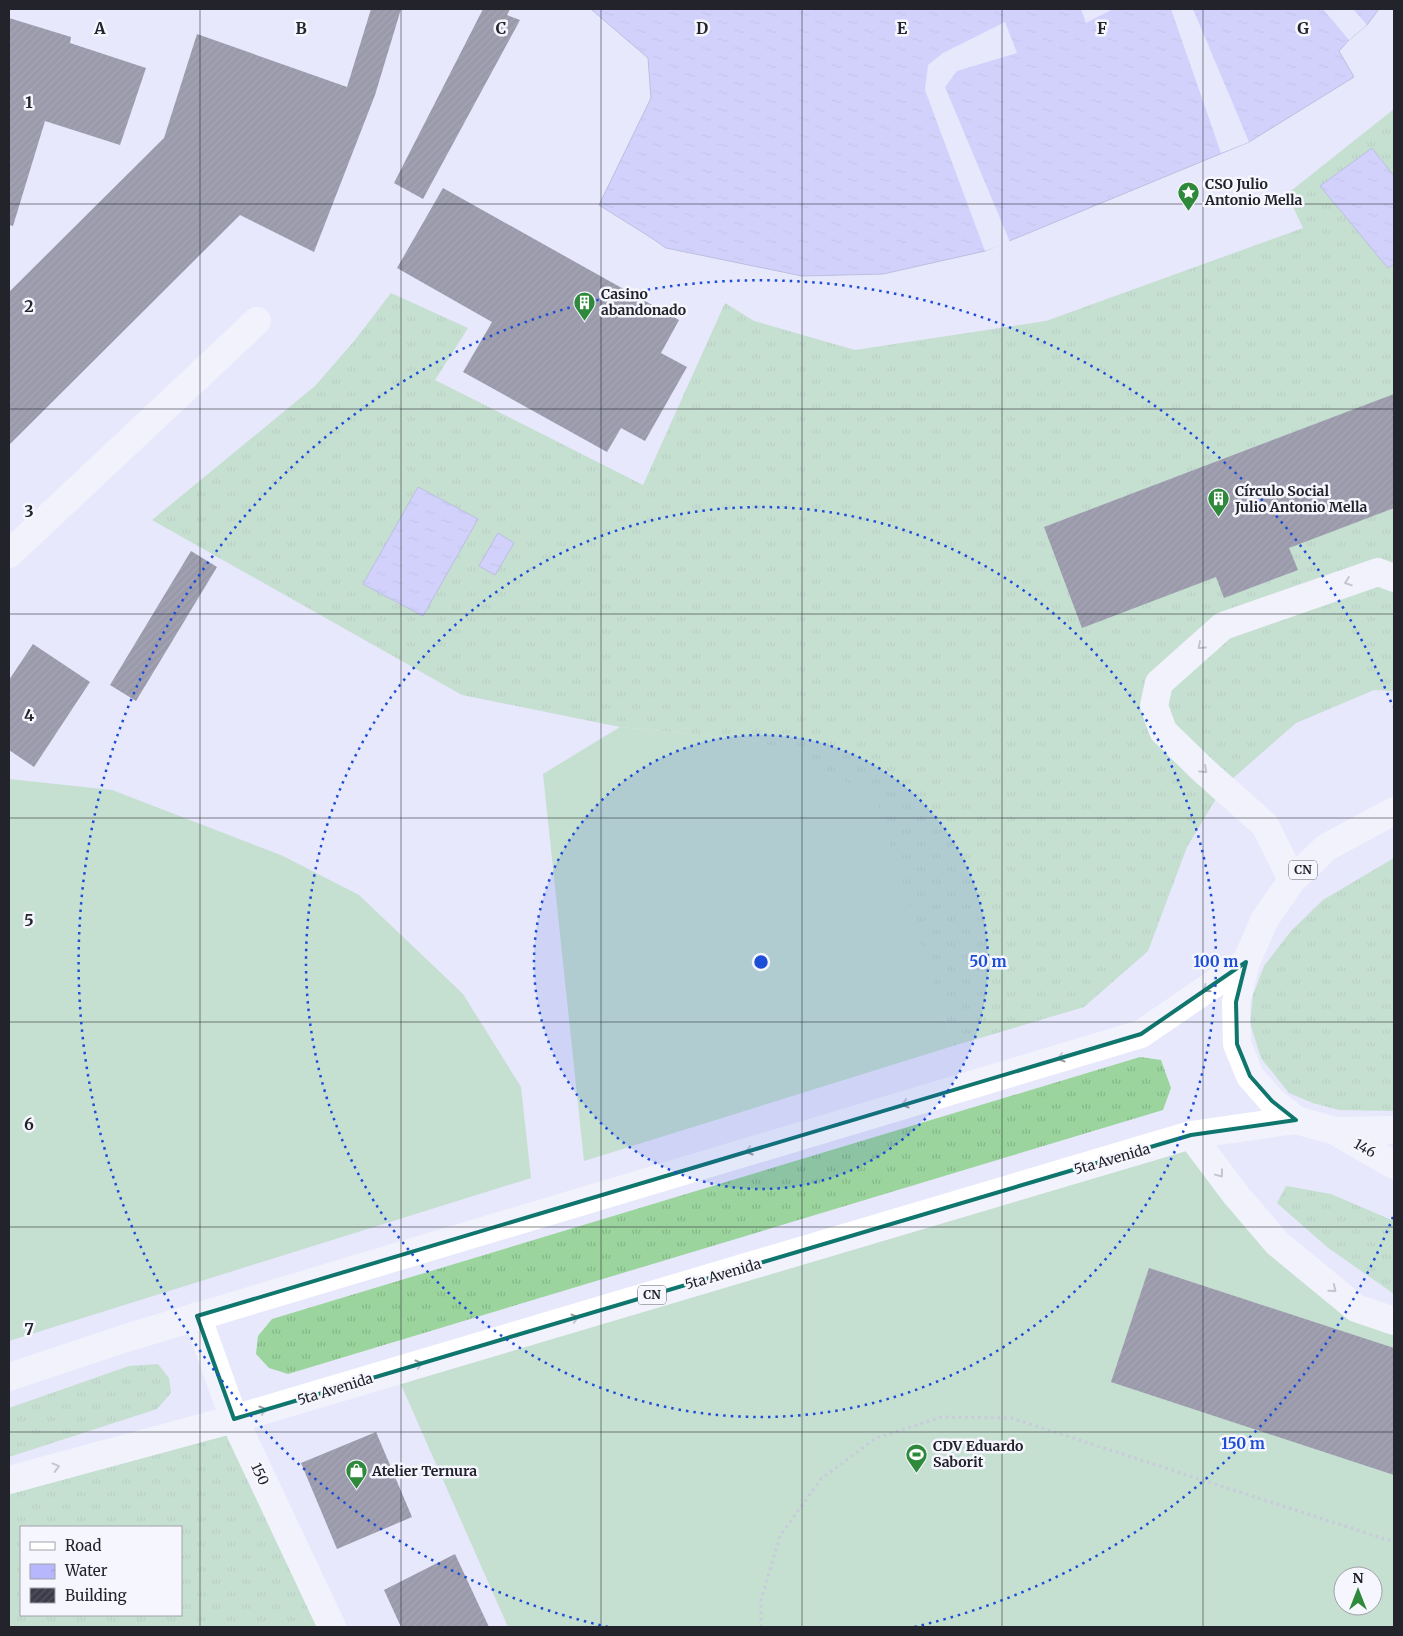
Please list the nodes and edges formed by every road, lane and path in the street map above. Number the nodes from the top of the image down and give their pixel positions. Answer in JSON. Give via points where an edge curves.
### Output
{"nodes":[{"id":1,"x":257,"y":321,"type":"dead end"},
{"id":2,"x":9,"y":554,"type":"edge"},
{"id":3,"x":1394,"y":578,"type":"edge"},
{"id":4,"x":1394,"y":811,"type":"edge"},
{"id":5,"x":1292,"y":880,"type":"junction"},
{"id":6,"x":1246,"y":962,"type":"junction"},
{"id":7,"x":1296,"y":1120,"type":"junction"},
{"id":8,"x":1394,"y":1130,"type":"edge"},
{"id":9,"x":1335,"y":1131,"type":"junction"},
{"id":10,"x":1191,"y":1135,"type":"junction"},
{"id":11,"x":1394,"y":1165,"type":"edge"},
{"id":12,"x":197,"y":1316,"type":"junction"},
{"id":13,"x":1394,"y":1321,"type":"edge"},
{"id":14,"x":9,"y":1377,"type":"edge"},
{"id":15,"x":234,"y":1419,"type":"junction"},
{"id":16,"x":9,"y":1480,"type":"edge"},
{"id":17,"x":1394,"y":1542,"type":"edge"},
{"id":18,"x":332,"y":1627,"type":"edge"},
{"id":19,"x":762,"y":1627,"type":"edge"}],
"edges":[{"from":1,"to":2,"type":"main road"},
{"from":3,"to":5,"type":"main road","one_way":true,"via":[[1378,572],[1223,626],[1159,683],[1154,706],[1164,731],[1266,825]]},
{"from":4,"to":5,"type":"main road","number":"CN","via":[[1327,847]]},
{"from":5,"to":6,"type":"main road","number":"CN","via":[[1265,919]]},
{"from":6,"to":7,"type":"main road","number":"CN","via":[[1236,1002],[1237,1044],[1250,1076],[1272,1101]]},
{"from":6,"to":12,"type":"main road","one_way":true,"via":[[1141,1034]]},
{"from":7,"to":9,"type":"main road","number":"CN"},
{"from":7,"to":10,"type":"main road","name":"5ta Avenida","number":"CN"},
{"from":8,"to":9,"type":"main road","number":"CN"},
{"from":9,"to":11,"type":"main road","name":"146"},
{"from":10,"to":13,"type":"main road","one_way":true,"via":[[1277,1244],[1356,1308]]},
{"from":15,"to":10,"type":"main road","name":"5ta Avenida","number":"CN","one_way":true},
{"from":12,"to":14,"type":"main road"},
{"from":12,"to":15,"type":"main road","name":"150"},
{"from":16,"to":15,"type":"main road","name":"5ta Avenida","number":"CN","one_way":true},
{"from":15,"to":18,"type":"main road","name":"150"},
{"from":17,"to":19,"type":"path","via":[[1011,1418],[942,1417],[876,1438],[821,1479],[780,1536],[761,1600]]}]}
